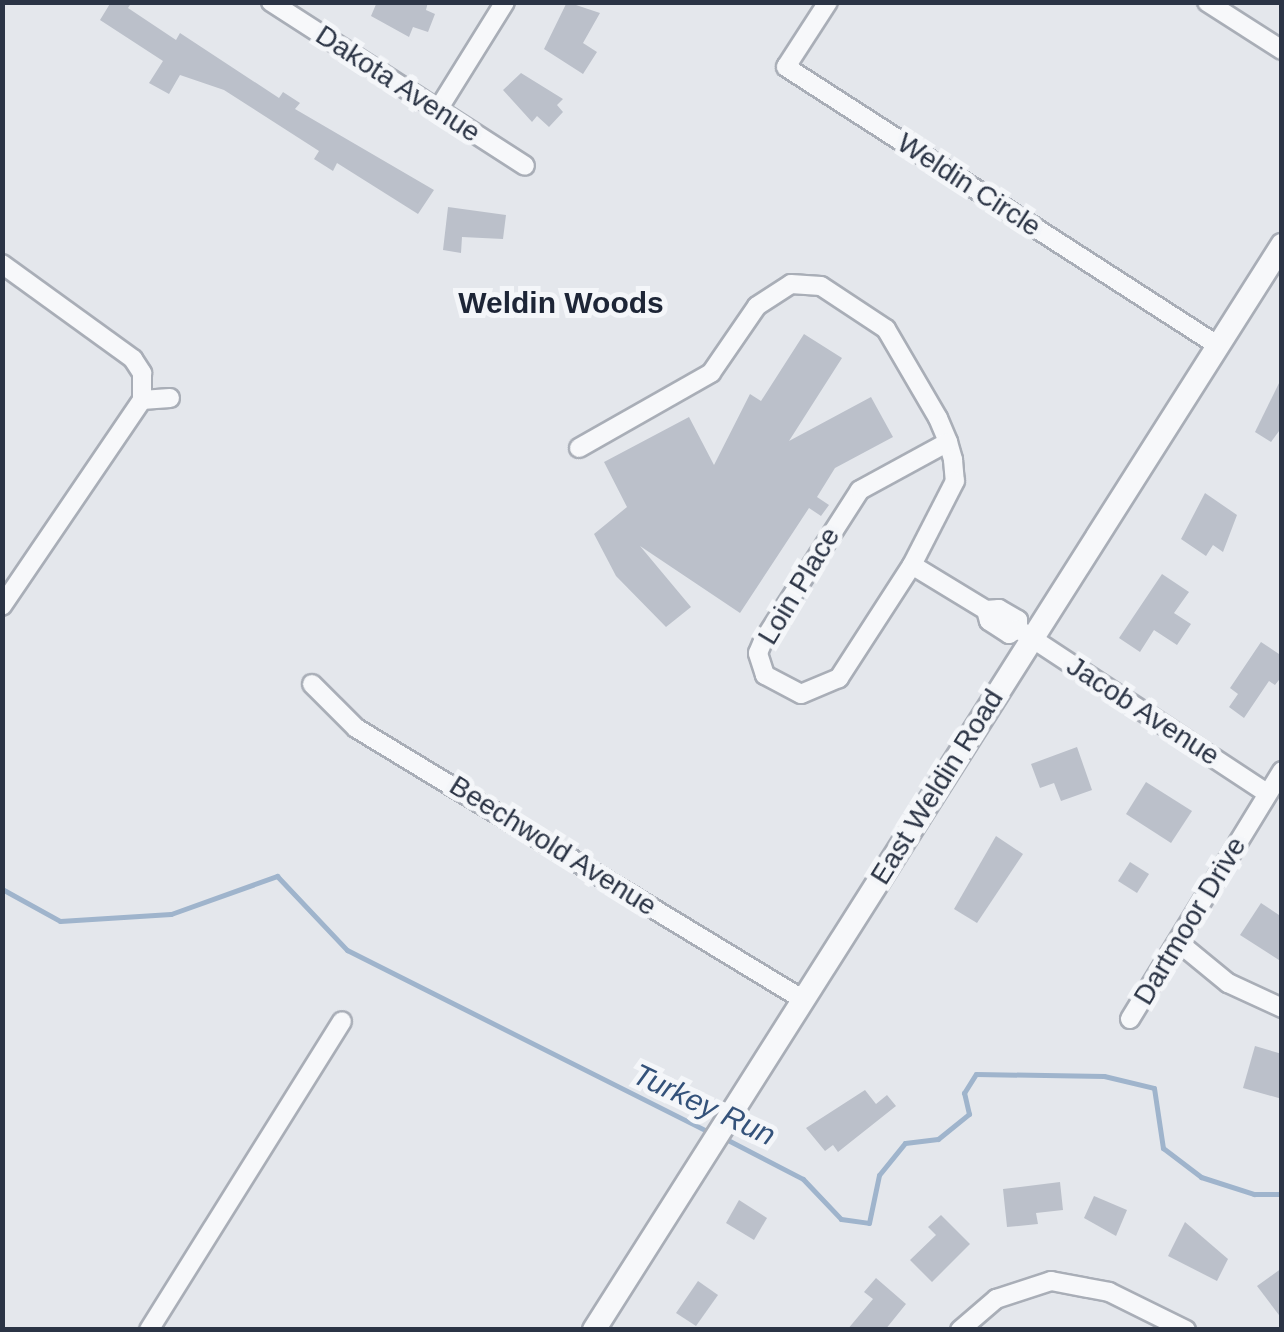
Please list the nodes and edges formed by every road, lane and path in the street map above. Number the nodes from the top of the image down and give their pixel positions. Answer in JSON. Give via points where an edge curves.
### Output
{"nodes":[{"id":1,"x":271,"y":2,"type":"edge"},
{"id":2,"x":505,"y":2,"type":"edge"},
{"id":3,"x":828,"y":2,"type":"edge"},
{"id":4,"x":1207,"y":2,"type":"edge"},
{"id":5,"x":1282,"y":50,"type":"edge"},
{"id":6,"x":439,"y":108,"type":"junction"},
{"id":7,"x":526,"y":166,"type":"dead end"},
{"id":8,"x":1282,"y":245,"type":"edge"},
{"id":9,"x":2,"y":264,"type":"edge"},
{"id":10,"x":1217,"y":345,"type":"junction"},
{"id":11,"x":170,"y":398,"type":"dead end"},
{"id":12,"x":142,"y":400,"type":"junction"},
{"id":13,"x":948,"y":442,"type":"junction"},
{"id":14,"x":579,"y":448,"type":"dead end"},
{"id":15,"x":912,"y":564,"type":"junction"},
{"id":16,"x":2,"y":606,"type":"edge"},
{"id":17,"x":1025,"y":634,"type":"junction"},
{"id":18,"x":312,"y":684,"type":"dead end"},
{"id":19,"x":1282,"y":771,"type":"edge"},
{"id":20,"x":1267,"y":793,"type":"junction"},
{"id":21,"x":1178,"y":942,"type":"junction"},
{"id":22,"x":802,"y":999,"type":"junction"},
{"id":23,"x":1282,"y":1008,"type":"edge"},
{"id":24,"x":1130,"y":1019,"type":"dead end"},
{"id":25,"x":342,"y":1021,"type":"dead end"},
{"id":26,"x":149,"y":1330,"type":"edge"},
{"id":27,"x":594,"y":1330,"type":"edge"},
{"id":28,"x":960,"y":1330,"type":"edge"},
{"id":29,"x":1186,"y":1330,"type":"edge"}],
"edges":[{"from":1,"to":6,"type":"street","name":"Dakota Avenue"},
{"from":2,"to":6,"type":"street"},
{"from":3,"to":10,"type":"street","name":"Weldin Circle","via":[[786,68]]},
{"from":4,"to":5,"type":"street"},
{"from":6,"to":7,"type":"street","name":"Dakota Avenue"},
{"from":8,"to":10,"type":"street","name":"East Weldin Road"},
{"from":9,"to":12,"type":"street","via":[[132,359],[142,373]]},
{"from":10,"to":17,"type":"street","name":"East Weldin Road"},
{"from":11,"to":12,"type":"street"},
{"from":12,"to":16,"type":"street"},
{"from":13,"to":14,"type":"street","name":"Loin Place","via":[[886,329],[805,282],[781,288],[757,306],[702,380]]},
{"from":13,"to":15,"type":"street","name":"Loin Place","via":[[955,481]]},
{"from":13,"to":15,"type":"street","name":"Loin Place","via":[[860,490],[763,641],[758,653],[765,675],[801,694],[827,688]]},
{"from":15,"to":17,"type":"street","name":"Jacob Avenue","via":[[986,610],[989,621],[1009,634]]},
{"from":17,"to":20,"type":"street","name":"Jacob Avenue"},
{"from":17,"to":22,"type":"street","name":"East Weldin Road"},
{"from":18,"to":22,"type":"street","name":"Beechwold Avenue","via":[[356,728]]},
{"from":19,"to":20,"type":"street","name":"Dartmoor Drive"},
{"from":20,"to":21,"type":"street","name":"Dartmoor Drive"},
{"from":21,"to":23,"type":"street","via":[[1228,982]]},
{"from":21,"to":24,"type":"street","name":"Dartmoor Drive"},
{"from":22,"to":27,"type":"street","name":"East Weldin Road"},
{"from":25,"to":26,"type":"street"},
{"from":28,"to":29,"type":"street","via":[[996,1299],[1050,1280],[1108,1292]]}]}
